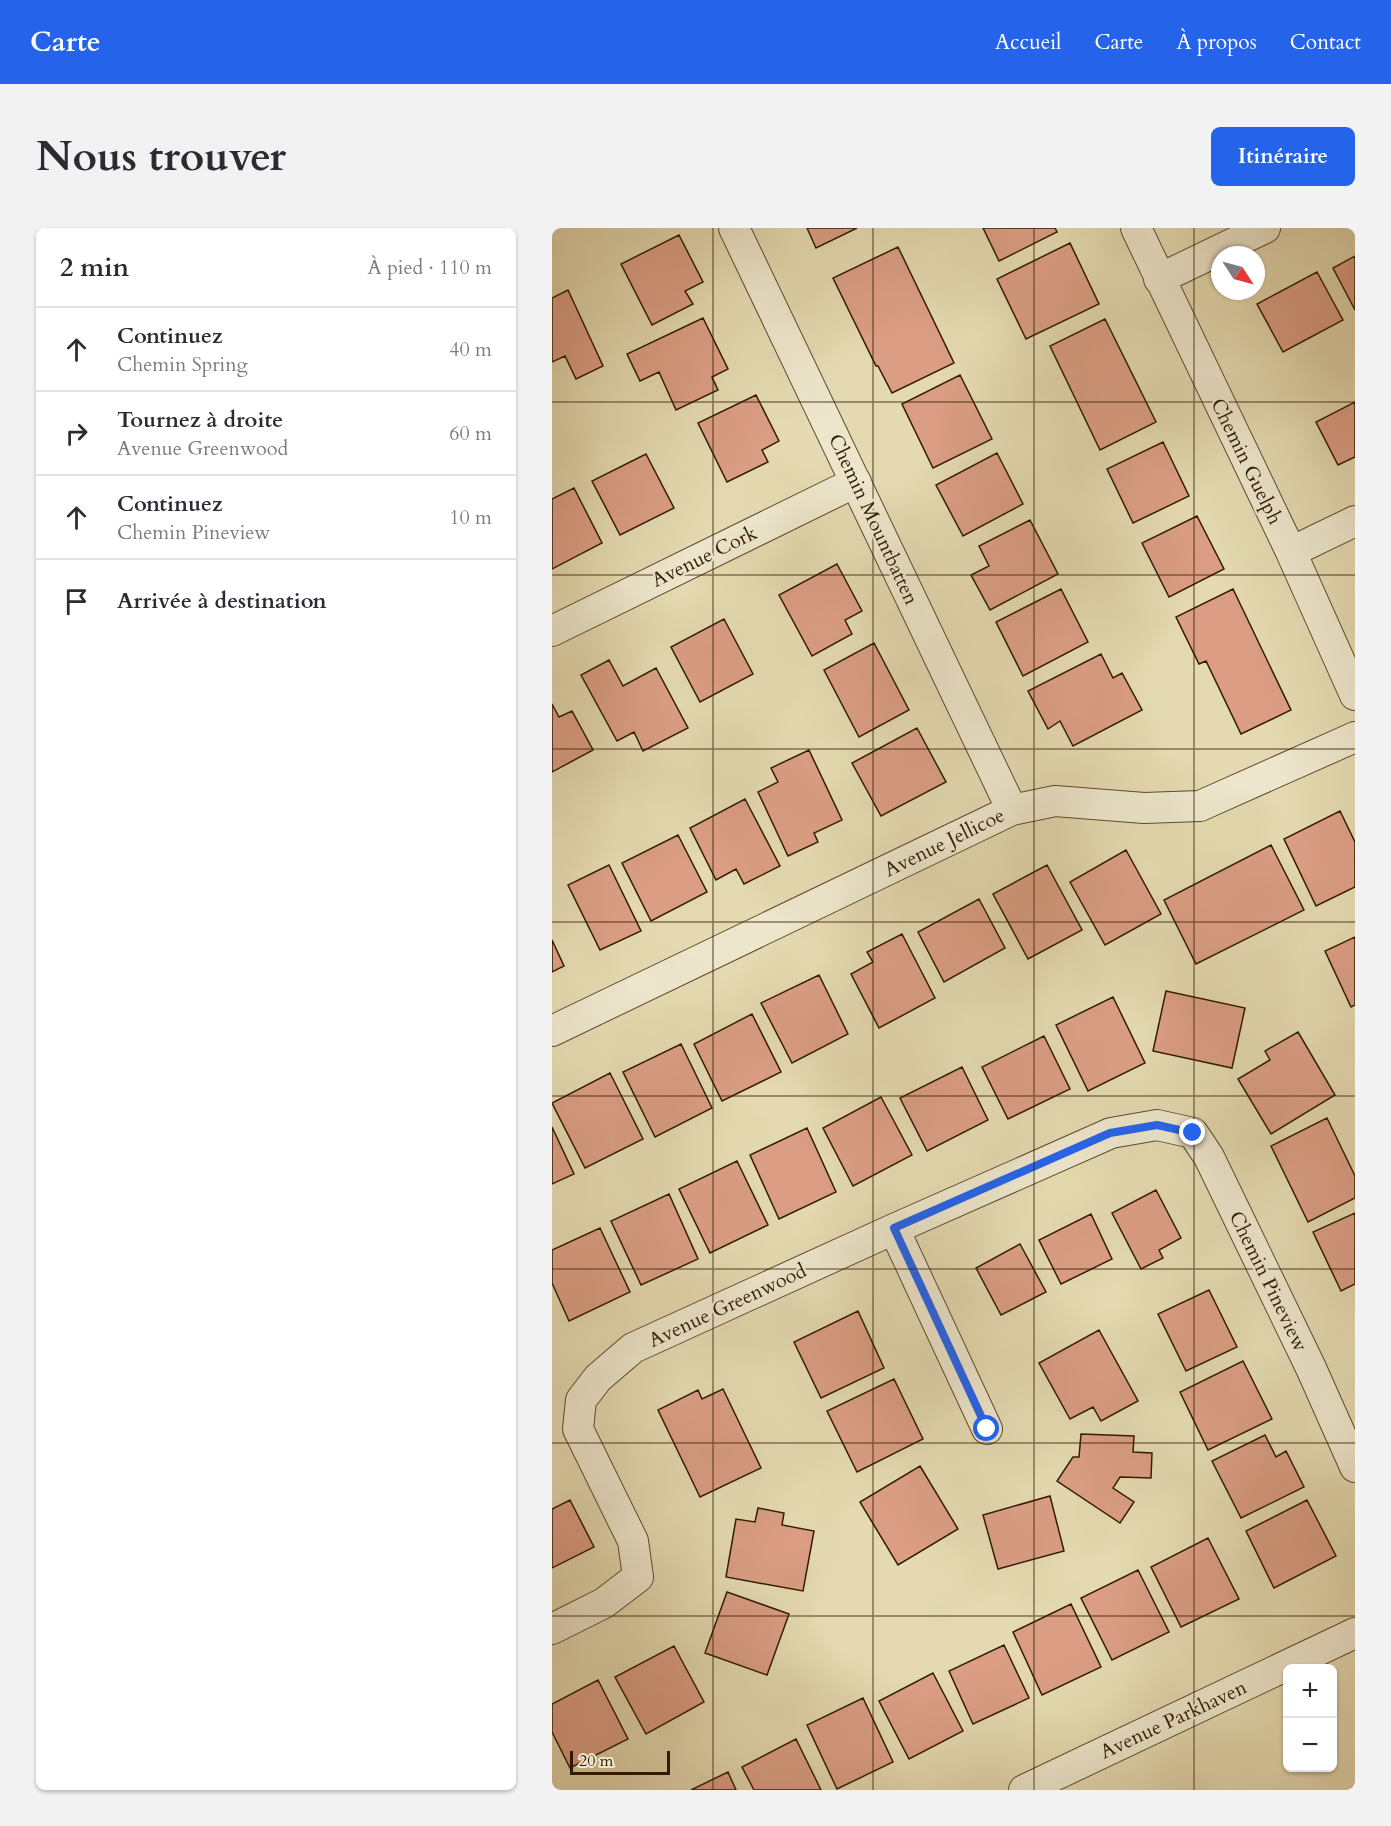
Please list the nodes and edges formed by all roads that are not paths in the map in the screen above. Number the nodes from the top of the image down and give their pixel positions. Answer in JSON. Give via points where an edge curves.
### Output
{"nodes":[{"id":1,"x":734,"y":228,"type":"edge"},
{"id":2,"x":1136,"y":228,"type":"edge"},
{"id":3,"x":1265,"y":228,"type":"edge"},
{"id":4,"x":1159,"y":279,"type":"junction"},
{"id":5,"x":856,"y":482,"type":"junction"},
{"id":6,"x":1355,"y":521,"type":"edge"},
{"id":7,"x":1291,"y":552,"type":"junction"},
{"id":8,"x":552,"y":631,"type":"edge"},
{"id":9,"x":1355,"y":695,"type":"edge"},
{"id":10,"x":1355,"y":737,"type":"edge"},
{"id":11,"x":1011,"y":810,"type":"junction"},
{"id":12,"x":552,"y":1031,"type":"edge"},
{"id":13,"x":1157,"y":1125,"type":"joint"},
{"id":14,"x":894,"y":1228,"type":"junction"},
{"id":15,"x":987,"y":1429,"type":"dead end"},
{"id":16,"x":1355,"y":1467,"type":"edge"},
{"id":17,"x":552,"y":1629,"type":"edge"},
{"id":18,"x":1355,"y":1633,"type":"edge"},
{"id":19,"x":1024,"y":1790,"type":"edge"}],
"edges":[{"from":1,"to":5,"type":"street","name":"Chemin Mountbatten"},
{"from":2,"to":4,"type":"street","name":"Chemin Guelph"},
{"from":3,"to":4,"type":"street"},
{"from":4,"to":7,"type":"street","name":"Chemin Guelph"},
{"from":5,"to":8,"type":"street","name":"Avenue Cork"},
{"from":5,"to":11,"type":"street","name":"Chemin Mountbatten"},
{"from":6,"to":7,"type":"street"},
{"from":7,"to":9,"type":"street","name":"Chemin Guelph"},
{"from":10,"to":11,"type":"street","name":"Avenue Jellicoe","via":[[1200,806],[1144,808],[1055,801]]},
{"from":11,"to":12,"type":"street","name":"Avenue Jellicoe"},
{"from":13,"to":14,"type":"street","name":"Avenue Greenwood","via":[[1110,1133]]},
{"from":13,"to":16,"type":"street","name":"Chemin Pineview","via":[[1193,1133],[1209,1156]]},
{"from":14,"to":15,"type":"street"},
{"from":14,"to":17,"type":"street","name":"Avenue Greenwood","via":[[633,1348],[598,1378],[581,1400],[578,1429],[633,1541],[638,1577],[604,1603]]},
{"from":18,"to":19,"type":"street","name":"Avenue Parkhaven"}]}
